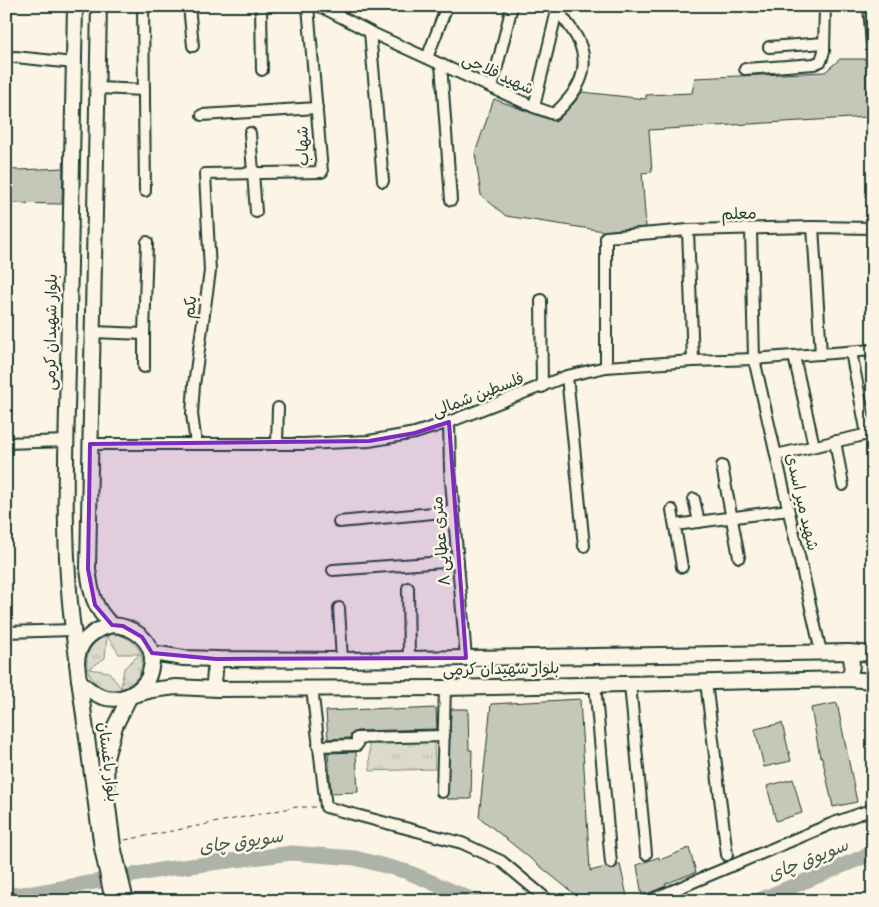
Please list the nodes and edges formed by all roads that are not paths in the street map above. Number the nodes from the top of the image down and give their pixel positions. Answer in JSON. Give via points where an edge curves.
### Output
{"nodes":[{"id":1,"x":75,"y":6,"type":"edge"},
{"id":2,"x":99,"y":6,"type":"edge"},
{"id":3,"x":143,"y":6,"type":"edge"},
{"id":4,"x":189,"y":6,"type":"edge"},
{"id":5,"x":261,"y":6,"type":"edge"},
{"id":6,"x":308,"y":6,"type":"edge"},
{"id":7,"x":320,"y":6,"type":"edge"},
{"id":8,"x":447,"y":6,"type":"edge"},
{"id":9,"x":512,"y":6,"type":"edge"},
{"id":10,"x":825,"y":6,"type":"edge"},
{"id":11,"x":869,"y":6,"type":"edge"},
{"id":12,"x":557,"y":8,"type":"edge"},
{"id":13,"x":370,"y":32,"type":"junction"},
{"id":14,"x":824,"y":43,"type":"junction"},
{"id":15,"x":192,"y":46,"type":"dead end"},
{"id":16,"x":770,"y":47,"type":"dead end"},
{"id":17,"x":15,"y":57,"type":"dead end"},
{"id":18,"x":427,"y":58,"type":"junction"},
{"id":19,"x":873,"y":60,"type":"edge"},
{"id":20,"x":74,"y":63,"type":"junction"},
{"id":21,"x":441,"y":64,"type":"junction"},
{"id":22,"x":745,"y":69,"type":"dead end"},
{"id":23,"x":262,"y":70,"type":"dead end"},
{"id":24,"x":492,"y":87,"type":"junction"},
{"id":25,"x":98,"y":88,"type":"junction"},
{"id":26,"x":144,"y":90,"type":"junction"},
{"id":27,"x":534,"y":107,"type":"junction"},
{"id":28,"x":317,"y":108,"type":"junction"},
{"id":29,"x":202,"y":116,"type":"dead end"},
{"id":30,"x":250,"y":133,"type":"dead end"},
{"id":31,"x":253,"y":173,"type":"junction"},
{"id":32,"x":205,"y":174,"type":"joint"},
{"id":33,"x":383,"y":181,"type":"dead end"},
{"id":34,"x":145,"y":191,"type":"dead end"},
{"id":35,"x":451,"y":200,"type":"dead end"},
{"id":36,"x":256,"y":212,"type":"dead end"},
{"id":37,"x":813,"y":227,"type":"junction"},
{"id":38,"x":750,"y":228,"type":"junction"},
{"id":39,"x":873,"y":228,"type":"edge"},
{"id":40,"x":688,"y":230,"type":"junction"},
{"id":41,"x":147,"y":242,"type":"dead end"},
{"id":42,"x":541,"y":300,"type":"dead end"},
{"id":43,"x":92,"y":332,"type":"junction"},
{"id":44,"x":144,"y":334,"type":"junction"},
{"id":45,"x":873,"y":350,"type":"edge"},
{"id":46,"x":851,"y":352,"type":"junction"},
{"id":47,"x":821,"y":354,"type":"junction"},
{"id":48,"x":794,"y":356,"type":"junction"},
{"id":49,"x":754,"y":359,"type":"junction"},
{"id":50,"x":693,"y":361,"type":"junction"},
{"id":51,"x":144,"y":367,"type":"dead end"},
{"id":52,"x":606,"y":367,"type":"junction"},
{"id":53,"x":567,"y":376,"type":"junction"},
{"id":54,"x":542,"y":387,"type":"junction"},
{"id":55,"x":278,"y":408,"type":"dead end"},
{"id":56,"x":449,"y":422,"type":"junction"},
{"id":57,"x":870,"y":434,"type":"edge"},
{"id":58,"x":66,"y":441,"type":"junction"},
{"id":59,"x":835,"y":442,"type":"junction"},
{"id":60,"x":6,"y":443,"type":"edge"},
{"id":61,"x":90,"y":444,"type":"junction"},
{"id":62,"x":196,"y":444,"type":"junction"},
{"id":63,"x":276,"y":444,"type":"junction"},
{"id":64,"x":814,"y":446,"type":"junction"},
{"id":65,"x":776,"y":455,"type":"junction"},
{"id":66,"x":722,"y":466,"type":"dead end"},
{"id":67,"x":843,"y":485,"type":"dead end"},
{"id":68,"x":694,"y":499,"type":"dead end"},
{"id":69,"x":672,"y":510,"type":"dead end"},
{"id":70,"x":788,"y":510,"type":"junction"},
{"id":71,"x":454,"y":511,"type":"junction"},
{"id":72,"x":732,"y":518,"type":"junction"},
{"id":73,"x":339,"y":522,"type":"dead end"},
{"id":74,"x":699,"y":522,"type":"junction"},
{"id":75,"x":675,"y":525,"type":"junction"},
{"id":76,"x":584,"y":546,"type":"dead end"},
{"id":77,"x":739,"y":558,"type":"dead end"},
{"id":78,"x":458,"y":561,"type":"junction"},
{"id":79,"x":682,"y":567,"type":"dead end"},
{"id":80,"x":88,"y":569,"type":"junction"},
{"id":81,"x":332,"y":570,"type":"dead end"},
{"id":82,"x":68,"y":575,"type":"junction"},
{"id":83,"x":408,"y":588,"type":"dead end"},
{"id":84,"x":339,"y":608,"type":"dead end"},
{"id":85,"x":112,"y":625,"type":"junction"},
{"id":86,"x":72,"y":630,"type":"junction"},
{"id":87,"x":6,"y":632,"type":"edge"},
{"id":88,"x":821,"y":652,"type":"junction"},
{"id":89,"x":849,"y":652,"type":"junction"},
{"id":90,"x":152,"y":653,"type":"junction"},
{"id":91,"x":873,"y":654,"type":"edge"},
{"id":92,"x":77,"y":657,"type":"junction"},
{"id":93,"x":408,"y":658,"type":"junction"},
{"id":94,"x":466,"y":658,"type":"junction"},
{"id":95,"x":216,"y":660,"type":"junction"},
{"id":96,"x":342,"y":660,"type":"junction"},
{"id":97,"x":848,"y":678,"type":"junction"},
{"id":98,"x":80,"y":679,"type":"junction"},
{"id":99,"x":873,"y":681,"type":"edge"},
{"id":100,"x":706,"y":682,"type":"junction"},
{"id":101,"x":595,"y":684,"type":"junction"},
{"id":102,"x":630,"y":684,"type":"junction"},
{"id":103,"x":312,"y":688,"type":"junction"},
{"id":104,"x":445,"y":688,"type":"junction"},
{"id":105,"x":218,"y":689,"type":"junction"},
{"id":106,"x":130,"y":696,"type":"junction"},
{"id":107,"x":444,"y":736,"type":"junction"},
{"id":108,"x":318,"y":746,"type":"junction"},
{"id":109,"x":442,"y":792,"type":"dead end"},
{"id":110,"x":873,"y":809,"type":"edge"},
{"id":111,"x":112,"y":845,"type":"junction"},
{"id":112,"x":646,"y":854,"type":"dead end"},
{"id":113,"x":727,"y":855,"type":"dead end"},
{"id":114,"x":610,"y":863,"type":"dead end"},
{"id":115,"x":113,"y":901,"type":"edge"},
{"id":116,"x":126,"y":901,"type":"edge"},
{"id":117,"x":549,"y":901,"type":"edge"},
{"id":118,"x":648,"y":901,"type":"edge"}],
"edges":[{"from":1,"to":20,"type":"main road","name":"بلوار شهیدان کرمی"},
{"from":2,"to":25,"type":"main road"},
{"from":3,"to":26,"type":"street"},
{"from":4,"to":15,"type":"street"},
{"from":5,"to":23,"type":"street"},
{"from":6,"to":28,"type":"street","name":"شهاب"},
{"from":7,"to":13,"type":"street","name":"شهید فلاحی"},
{"from":8,"to":18,"type":"street"},
{"from":9,"to":24,"type":"street"},
{"from":10,"to":14,"type":"street"},
{"from":11,"to":19,"type":"street"},
{"from":12,"to":27,"type":"street"},
{"from":12,"to":27,"type":"street","name":"شهید فلاحی","via":[[579,42],[584,60],[581,80],[570,100],[554,114]]},
{"from":13,"to":18,"type":"street","name":"شهید فلاحی"},
{"from":13,"to":33,"type":"street"},
{"from":14,"to":16,"type":"street"},
{"from":14,"to":22,"type":"street","via":[[821,61],[814,64]]},
{"from":17,"to":20,"type":"street"},
{"from":18,"to":21,"type":"street","name":"شهید فلاحی"},
{"from":20,"to":58,"type":"main road","name":"بلوار شهیدان کرمی"},
{"from":21,"to":24,"type":"street","name":"شهید فلاحی"},
{"from":21,"to":35,"type":"street"},
{"from":24,"to":27,"type":"street","name":"شهید فلاحی"},
{"from":25,"to":26,"type":"street"},
{"from":25,"to":43,"type":"main road"},
{"from":26,"to":34,"type":"street"},
{"from":28,"to":29,"type":"street"},
{"from":28,"to":31,"type":"street","name":"شهاب","via":[[322,172]]},
{"from":30,"to":31,"type":"street"},
{"from":31,"to":32,"type":"street","name":"شهاب"},
{"from":31,"to":36,"type":"street"},
{"from":32,"to":62,"type":"street","name":"یکم","via":[[210,271],[194,385],[192,414]]},
{"from":37,"to":38,"type":"street","name":"معلم"},
{"from":37,"to":39,"type":"street","name":"معلم"},
{"from":37,"to":47,"type":"street"},
{"from":38,"to":40,"type":"street","name":"معلم"},
{"from":38,"to":49,"type":"street","name":"شهید میر اسدی"},
{"from":40,"to":50,"type":"street"},
{"from":40,"to":52,"type":"street","name":"معلم","via":[[606,237]]},
{"from":41,"to":44,"type":"street"},
{"from":42,"to":54,"type":"street"},
{"from":43,"to":44,"type":"street"},
{"from":43,"to":61,"type":"main road"},
{"from":44,"to":51,"type":"street"},
{"from":45,"to":46,"type":"street","name":"فلسطین شمالی"},
{"from":46,"to":47,"type":"street","name":"فلسطین شمالی"},
{"from":46,"to":57,"type":"street"},
{"from":47,"to":48,"type":"street","name":"فلسطین شمالی"},
{"from":48,"to":49,"type":"street","name":"فلسطین شمالی"},
{"from":48,"to":64,"type":"street"},
{"from":49,"to":50,"type":"street","name":"فلسطین شمالی"},
{"from":49,"to":65,"type":"street","name":"شهید میر اسدی"},
{"from":50,"to":52,"type":"street","name":"فلسطین شمالی"},
{"from":52,"to":53,"type":"street","name":"فلسطین شمالی"},
{"from":53,"to":54,"type":"street","name":"فلسطین شمالی"},
{"from":53,"to":76,"type":"street"},
{"from":54,"to":56,"type":"street","name":"فلسطین شمالی"},
{"from":55,"to":63,"type":"street"},
{"from":56,"to":63,"type":"street","name":"فلسطین شمالی","via":[[416,433],[369,441]]},
{"from":56,"to":71,"type":"street","name":"۸ متری عطایی"},
{"from":57,"to":59,"type":"street"},
{"from":58,"to":60,"type":"street"},
{"from":58,"to":82,"type":"main road","name":"بلوار شهیدان کرمی"},
{"from":59,"to":64,"type":"street"},
{"from":59,"to":67,"type":"street"},
{"from":61,"to":62,"type":"street","name":"فلسطین شمالی"},
{"from":61,"to":80,"type":"main road"},
{"from":62,"to":63,"type":"street","name":"فلسطین شمالی"},
{"from":64,"to":65,"type":"street"},
{"from":65,"to":70,"type":"street","name":"شهید میر اسدی"},
{"from":66,"to":72,"type":"street"},
{"from":68,"to":74,"type":"street"},
{"from":69,"to":75,"type":"street"},
{"from":70,"to":72,"type":"street"},
{"from":70,"to":88,"type":"street","name":"شهید میر اسدی"},
{"from":71,"to":73,"type":"street"},
{"from":71,"to":78,"type":"street","name":"۸ متری عطایی"},
{"from":72,"to":74,"type":"street"},
{"from":72,"to":77,"type":"street"},
{"from":74,"to":75,"type":"street"},
{"from":75,"to":79,"type":"street"},
{"from":78,"to":81,"type":"street"},
{"from":78,"to":94,"type":"street","name":"۸ متری عطایی"},
{"from":80,"to":82,"type":"main road"},
{"from":80,"to":85,"type":"main road","via":[[95,605]]},
{"from":82,"to":86,"type":"main road","name":"بلوار شهیدان کرمی"},
{"from":83,"to":93,"type":"street"},
{"from":84,"to":96,"type":"street"},
{"from":85,"to":90,"type":"main road","via":[[133,630]]},
{"from":85,"to":92,"type":"main road","via":[[89,635]]},
{"from":86,"to":87,"type":"street"},
{"from":86,"to":92,"type":"main road","name":"بلوار شهیدان کرمی"},
{"from":88,"to":89,"type":"main road","name":"بلوار شهیدان کرمی"},
{"from":88,"to":94,"type":"main road","name":"بلوار شهیدان کرمی"},
{"from":89,"to":91,"type":"main road","name":"بلوار شهیدان کرمی"},
{"from":89,"to":97,"type":"main road","via":[[852,670]]},
{"from":90,"to":95,"type":"main road","name":"بلوار شهیدان کرمی"},
{"from":90,"to":106,"type":"main road","via":[[147,680]]},
{"from":92,"to":98,"type":"main road"},
{"from":93,"to":94,"type":"main road","name":"بلوار شهیدان کرمی"},
{"from":93,"to":96,"type":"main road","name":"بلوار شهیدان کرمی"},
{"from":95,"to":96,"type":"main road","name":"بلوار شهیدان کرمی"},
{"from":95,"to":105,"type":"main road","via":[[214,683]]},
{"from":97,"to":99,"type":"main road","name":"بلوار شهیدان کرمی"},
{"from":97,"to":100,"type":"main road","name":"بلوار شهیدان کرمی"},
{"from":98,"to":106,"type":"main road","via":[[97,695],[108,699]]},
{"from":98,"to":111,"type":"main road","name":"بلوار باغستان"},
{"from":100,"to":102,"type":"main road","name":"بلوار شهیدان کرمی"},
{"from":100,"to":113,"type":"street"},
{"from":101,"to":102,"type":"main road","name":"بلوار شهیدان کرمی"},
{"from":101,"to":104,"type":"main road","name":"بلوار شهیدان کرمی"},
{"from":101,"to":114,"type":"street"},
{"from":102,"to":112,"type":"street"},
{"from":103,"to":104,"type":"main road","name":"بلوار شهیدان کرمی"},
{"from":103,"to":105,"type":"main road","name":"بلوار شهیدان کرمی"},
{"from":103,"to":108,"type":"street"},
{"from":104,"to":107,"type":"street"},
{"from":105,"to":106,"type":"main road","name":"بلوار شهیدان کرمی","via":[[176,687]]},
{"from":106,"to":111,"type":"main road","name":"بلوار باغستان","via":[[115,726],[106,758]]},
{"from":107,"to":108,"type":"street","via":[[357,738],[357,745]]},
{"from":107,"to":109,"type":"street"},
{"from":108,"to":117,"type":"street","via":[[326,806],[462,843],[501,861]]},
{"from":110,"to":118,"type":"street"},
{"from":111,"to":115,"type":"main road"},
{"from":111,"to":116,"type":"main road"}]}
